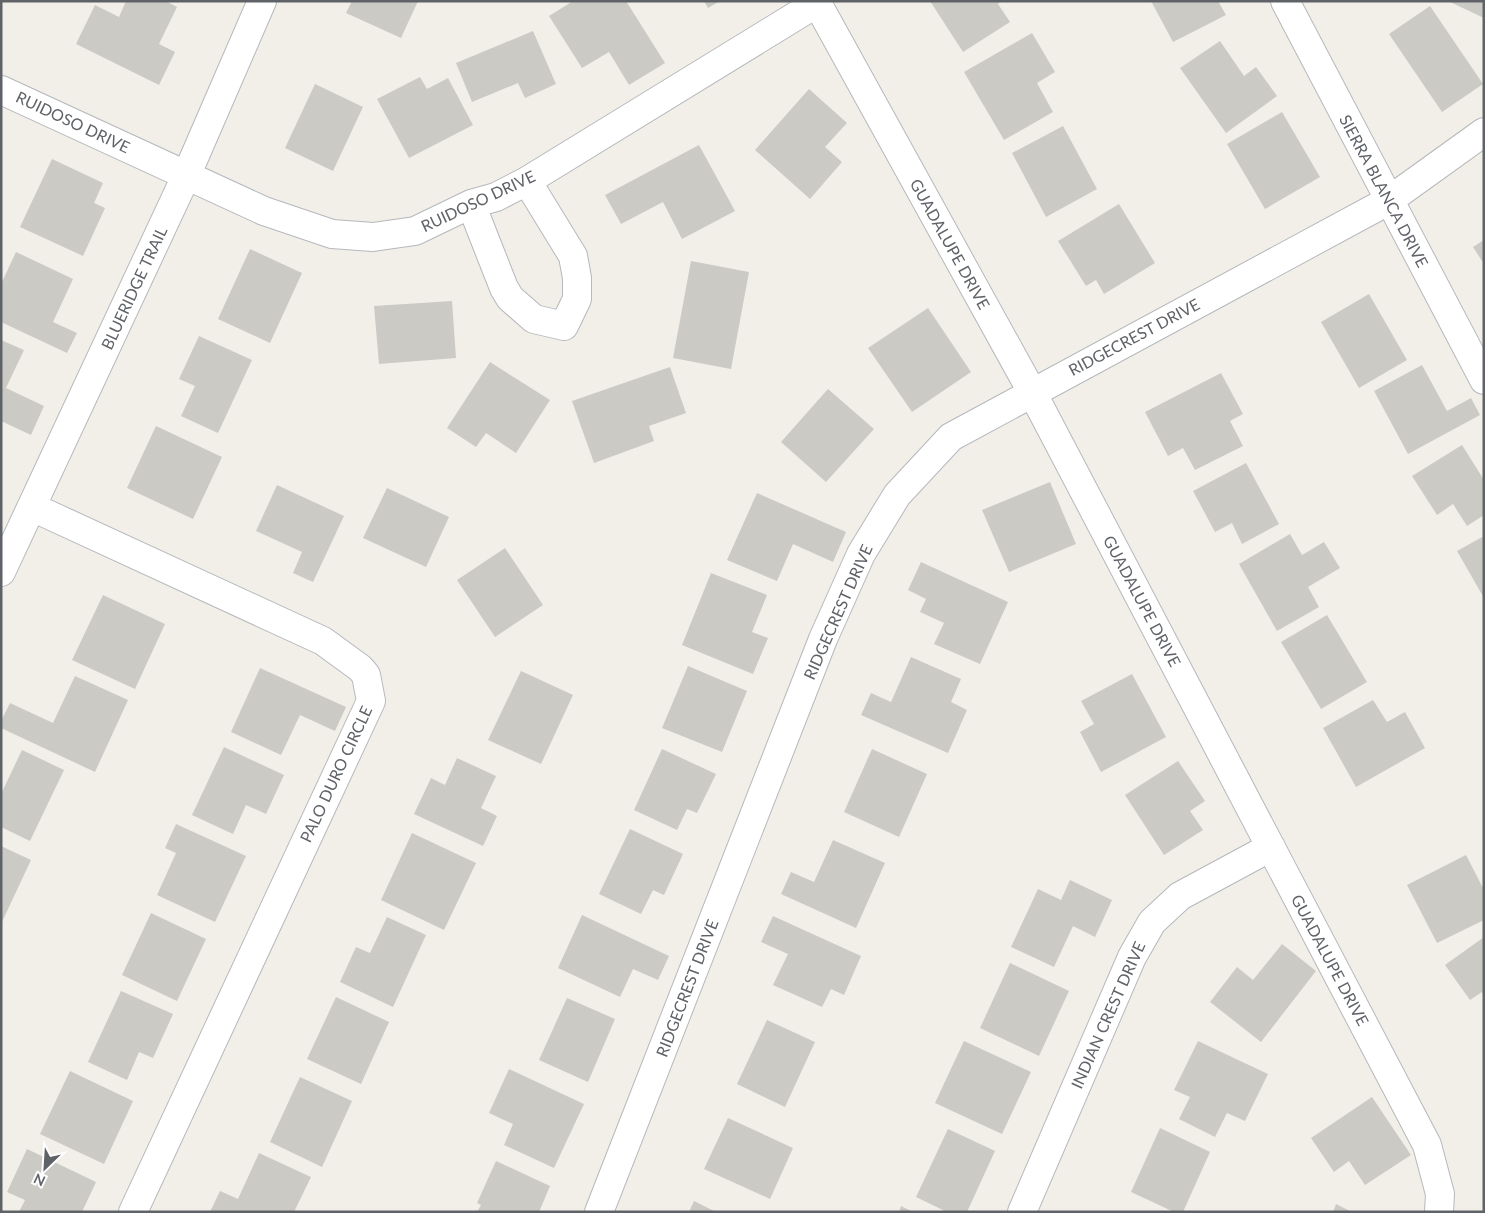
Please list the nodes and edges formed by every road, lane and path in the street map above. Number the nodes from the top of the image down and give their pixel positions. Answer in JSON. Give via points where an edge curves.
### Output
{"nodes":[{"id":1,"x":262,"y":1,"type":"edge"},
{"id":2,"x":1285,"y":1,"type":"edge"},
{"id":3,"x":817,"y":2,"type":"edge"},
{"id":4,"x":1,"y":90,"type":"edge"},
{"id":5,"x":1484,"y":132,"type":"edge"},
{"id":6,"x":187,"y":174,"type":"junction"},
{"id":7,"x":527,"y":181,"type":"junction"},
{"id":8,"x":1388,"y":201,"type":"junction"},
{"id":9,"x":471,"y":204,"type":"junction"},
{"id":10,"x":1484,"y":380,"type":"edge"},
{"id":11,"x":1032,"y":392,"type":"junction"},
{"id":12,"x":32,"y":507,"type":"junction"},
{"id":13,"x":1,"y":572,"type":"edge"},
{"id":14,"x":1271,"y":847,"type":"junction"},
{"id":15,"x":133,"y":1212,"type":"edge"},
{"id":16,"x":598,"y":1212,"type":"edge"},
{"id":17,"x":1022,"y":1212,"type":"edge"},
{"id":18,"x":1439,"y":1212,"type":"edge"}],
"edges":[{"from":1,"to":6,"type":"street","name":"BLUERIDGE TRAIL"},
{"from":2,"to":8,"type":"street","name":"SIERRA BLANCA DRIVE"},
{"from":3,"to":7,"type":"street","name":"RUIDOSO DRIVE"},
{"from":3,"to":11,"type":"street","name":"GUADALUPE DRIVE"},
{"from":4,"to":6,"type":"street","name":"RUIDOSO DRIVE"},
{"from":5,"to":8,"type":"street","name":"RIDGECREST DRIVE"},
{"from":6,"to":9,"type":"street","name":"RUIDOSO DRIVE","via":[[264,211],[332,234],[373,237],[415,231]]},
{"from":6,"to":12,"type":"street","name":"BLUERIDGE TRAIL"},
{"from":7,"to":9,"type":"street","name":"RUIDOSO DRIVE","via":[[496,197]]},
{"from":7,"to":9,"type":"street","via":[[573,256],[577,299],[564,326],[534,319],[510,298]]},
{"from":8,"to":10,"type":"street","name":"SIERRA BLANCA DRIVE"},
{"from":8,"to":11,"type":"street","name":"RIDGECREST DRIVE"},
{"from":11,"to":14,"type":"street","name":"GUADALUPE DRIVE"},
{"from":11,"to":16,"type":"street","name":"RIDGECREST DRIVE","via":[[951,437],[896,495],[861,554],[824,639]]},
{"from":12,"to":13,"type":"street","name":"BLUERIDGE TRAIL"},
{"from":12,"to":15,"type":"street","name":"PALO DURO CIRCLE","via":[[323,641],[366,675],[371,701]]},
{"from":14,"to":17,"type":"street","name":"INDIAN CREST DRIVE","via":[[1180,896],[1152,922],[1132,957]]},
{"from":14,"to":18,"type":"street","name":"GUADALUPE DRIVE","via":[[1427,1145],[1440,1194]]}]}
